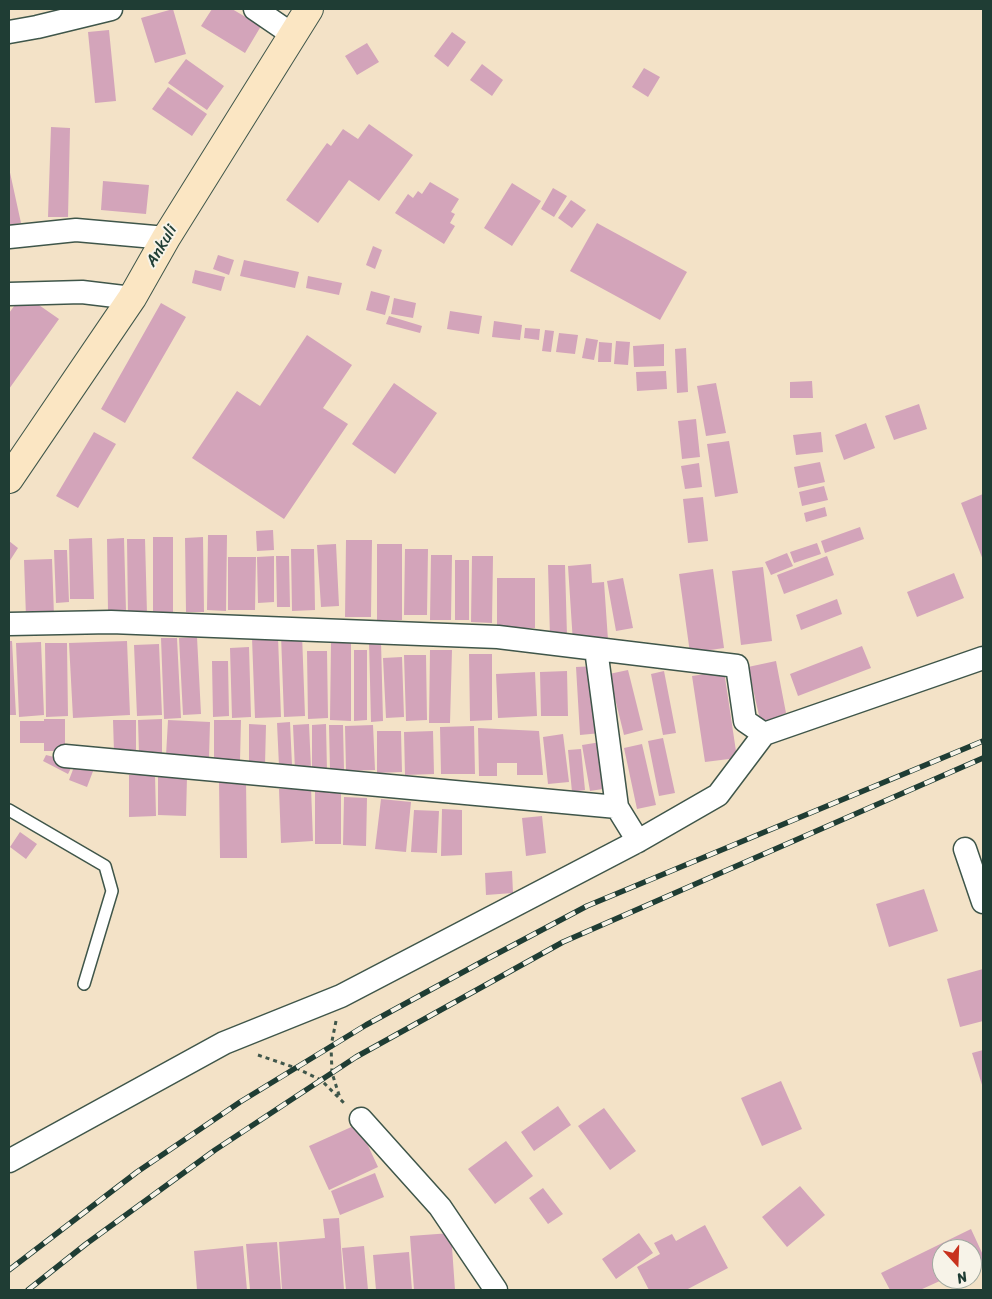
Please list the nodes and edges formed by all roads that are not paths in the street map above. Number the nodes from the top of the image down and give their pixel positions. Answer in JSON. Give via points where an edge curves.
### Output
{"nodes":[{"id":1,"x":111,"y":9,"type":"edge"},
{"id":2,"x":255,"y":9,"type":"edge"},
{"id":3,"x":309,"y":9,"type":"edge"},
{"id":4,"x":9,"y":32,"type":"edge"},
{"id":5,"x":293,"y":35,"type":"junction"},
{"id":6,"x":9,"y":237,"type":"edge"},
{"id":7,"x":166,"y":238,"type":"junction"},
{"id":8,"x":9,"y":294,"type":"edge"},
{"id":9,"x":132,"y":298,"type":"junction"},
{"id":10,"x":9,"y":479,"type":"edge"},
{"id":11,"x":9,"y":624,"type":"edge"},
{"id":12,"x":596,"y":649,"type":"junction"},
{"id":13,"x":983,"y":658,"type":"edge"},
{"id":14,"x":764,"y":734,"type":"junction"},
{"id":15,"x":65,"y":756,"type":"dead end"},
{"id":16,"x":616,"y":808,"type":"junction"},
{"id":17,"x":9,"y":810,"type":"edge"},
{"id":18,"x":638,"y":842,"type":"junction"},
{"id":19,"x":965,"y":850,"type":"dead end"},
{"id":20,"x":983,"y":902,"type":"edge"},
{"id":21,"x":84,"y":984,"type":"dead end"},
{"id":22,"x":361,"y":1119,"type":"road end"},
{"id":23,"x":9,"y":1161,"type":"edge"},
{"id":24,"x":496,"y":1290,"type":"edge"}],
"edges":[{"from":1,"to":4,"type":"street"},
{"from":2,"to":5,"type":"street"},
{"from":3,"to":5,"type":"main road","name":"Ankuli"},
{"from":5,"to":7,"type":"main road","name":"Ankuli"},
{"from":6,"to":7,"type":"street","via":[[76,230]]},
{"from":7,"to":9,"type":"main road","name":"Ankuli"},
{"from":8,"to":9,"type":"street","via":[[82,292]]},
{"from":9,"to":10,"type":"main road","name":"Ankuli"},
{"from":11,"to":12,"type":"street","via":[[111,622],[498,637]]},
{"from":12,"to":14,"type":"street","via":[[737,666],[746,721]]},
{"from":12,"to":16,"type":"street"},
{"from":13,"to":14,"type":"street"},
{"from":14,"to":18,"type":"street","via":[[718,795]]},
{"from":15,"to":16,"type":"street"},
{"from":16,"to":18,"type":"street"},
{"from":17,"to":21,"type":"lane","via":[[104,866],[112,891]]},
{"from":18,"to":23,"type":"street","via":[[341,996],[224,1043]]},
{"from":19,"to":20,"type":"street"},
{"from":22,"to":24,"type":"street","via":[[440,1207]]}]}
